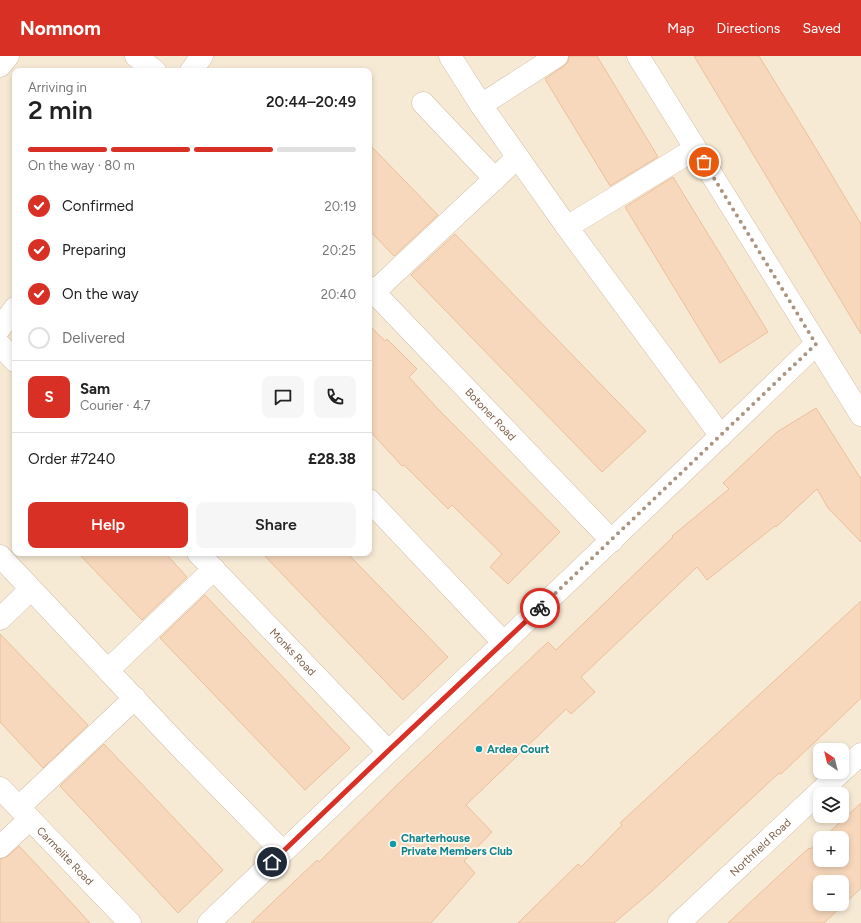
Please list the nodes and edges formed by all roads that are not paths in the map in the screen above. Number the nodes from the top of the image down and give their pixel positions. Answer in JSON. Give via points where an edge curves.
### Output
{"nodes":[{"id":1,"x":8,"y":56,"type":"edge"},
{"id":2,"x":136,"y":56,"type":"edge"},
{"id":3,"x":202,"y":56,"type":"edge"},
{"id":4,"x":450,"y":56,"type":"edge"},
{"id":5,"x":557,"y":56,"type":"edge"},
{"id":6,"x":638,"y":56,"type":"edge"},
{"id":7,"x":0,"y":66,"type":"edge"},
{"id":8,"x":151,"y":68,"type":"edge"},
{"id":9,"x":193,"y":68,"type":"edge"},
{"id":10,"x":423,"y":103,"type":"dead end"},
{"id":11,"x":481,"y":105,"type":"junction"},
{"id":12,"x":695,"y":150,"type":"junction"},
{"id":13,"x":518,"y":157,"type":"junction"},
{"id":14,"x":495,"y":179,"type":"junction"},
{"id":15,"x":567,"y":227,"type":"junction"},
{"id":16,"x":372,"y":290,"type":"edge"},
{"id":17,"x":12,"y":312,"type":"edge"},
{"id":18,"x":0,"y":328,"type":"edge"},
{"id":19,"x":816,"y":344,"type":"junction"},
{"id":20,"x":0,"y":345,"type":"edge"},
{"id":21,"x":12,"y":358,"type":"edge"},
{"id":22,"x":861,"y":415,"type":"edge"},
{"id":23,"x":721,"y":436,"type":"junction"},
{"id":24,"x":372,"y":503,"type":"edge"},
{"id":25,"x":612,"y":541,"type":"junction"},
{"id":26,"x":6,"y":554,"type":"edge"},
{"id":27,"x":205,"y":558,"type":"edge"},
{"id":28,"x":31,"y":589,"type":"junction"},
{"id":29,"x":0,"y":619,"type":"edge"},
{"id":30,"x":504,"y":643,"type":"junction"},
{"id":31,"x":108,"y":670,"type":"junction"},
{"id":32,"x":135,"y":698,"type":"junction"},
{"id":33,"x":388,"y":751,"type":"junction"},
{"id":34,"x":861,"y":754,"type":"edge"},
{"id":35,"x":849,"y":765,"type":"edge"},
{"id":36,"x":834,"y":779,"type":"edge"},
{"id":37,"x":0,"y":788,"type":"edge"},
{"id":38,"x":24,"y":813,"type":"junction"},
{"id":39,"x":0,"y":848,"type":"edge"},
{"id":40,"x":283,"y":852,"type":"junction"},
{"id":41,"x":130,"y":923,"type":"edge"},
{"id":42,"x":209,"y":923,"type":"edge"},
{"id":43,"x":679,"y":923,"type":"edge"}],
"edges":[{"from":1,"to":7,"type":"street"},
{"from":2,"to":8,"type":"street"},
{"from":3,"to":9,"type":"street"},
{"from":4,"to":11,"type":"street"},
{"from":5,"to":11,"type":"street"},
{"from":6,"to":12,"type":"street"},
{"from":10,"to":14,"type":"street"},
{"from":11,"to":13,"type":"street"},
{"from":12,"to":15,"type":"street"},
{"from":12,"to":19,"type":"street"},
{"from":13,"to":14,"type":"street"},
{"from":13,"to":15,"type":"street"},
{"from":14,"to":16,"type":"street"},
{"from":15,"to":23,"type":"street"},
{"from":16,"to":25,"type":"street","name":"Botoner Road"},
{"from":17,"to":18,"type":"street"},
{"from":19,"to":22,"type":"street"},
{"from":19,"to":23,"type":"street"},
{"from":20,"to":21,"type":"street"},
{"from":23,"to":25,"type":"street"},
{"from":24,"to":30,"type":"street"},
{"from":25,"to":30,"type":"street"},
{"from":26,"to":28,"type":"street"},
{"from":27,"to":31,"type":"street"},
{"from":27,"to":33,"type":"street","name":"Monks Road"},
{"from":28,"to":29,"type":"street"},
{"from":28,"to":31,"type":"street"},
{"from":30,"to":33,"type":"street"},
{"from":31,"to":32,"type":"street"},
{"from":32,"to":38,"type":"street"},
{"from":32,"to":40,"type":"street"},
{"from":33,"to":40,"type":"street"},
{"from":34,"to":35,"type":"street","name":"Northfield Road"},
{"from":36,"to":43,"type":"street","name":"Northfield Road"},
{"from":37,"to":38,"type":"street","name":"Carmelite Road"},
{"from":38,"to":39,"type":"street"},
{"from":38,"to":41,"type":"street","name":"Carmelite Road"},
{"from":40,"to":42,"type":"street"}]}
